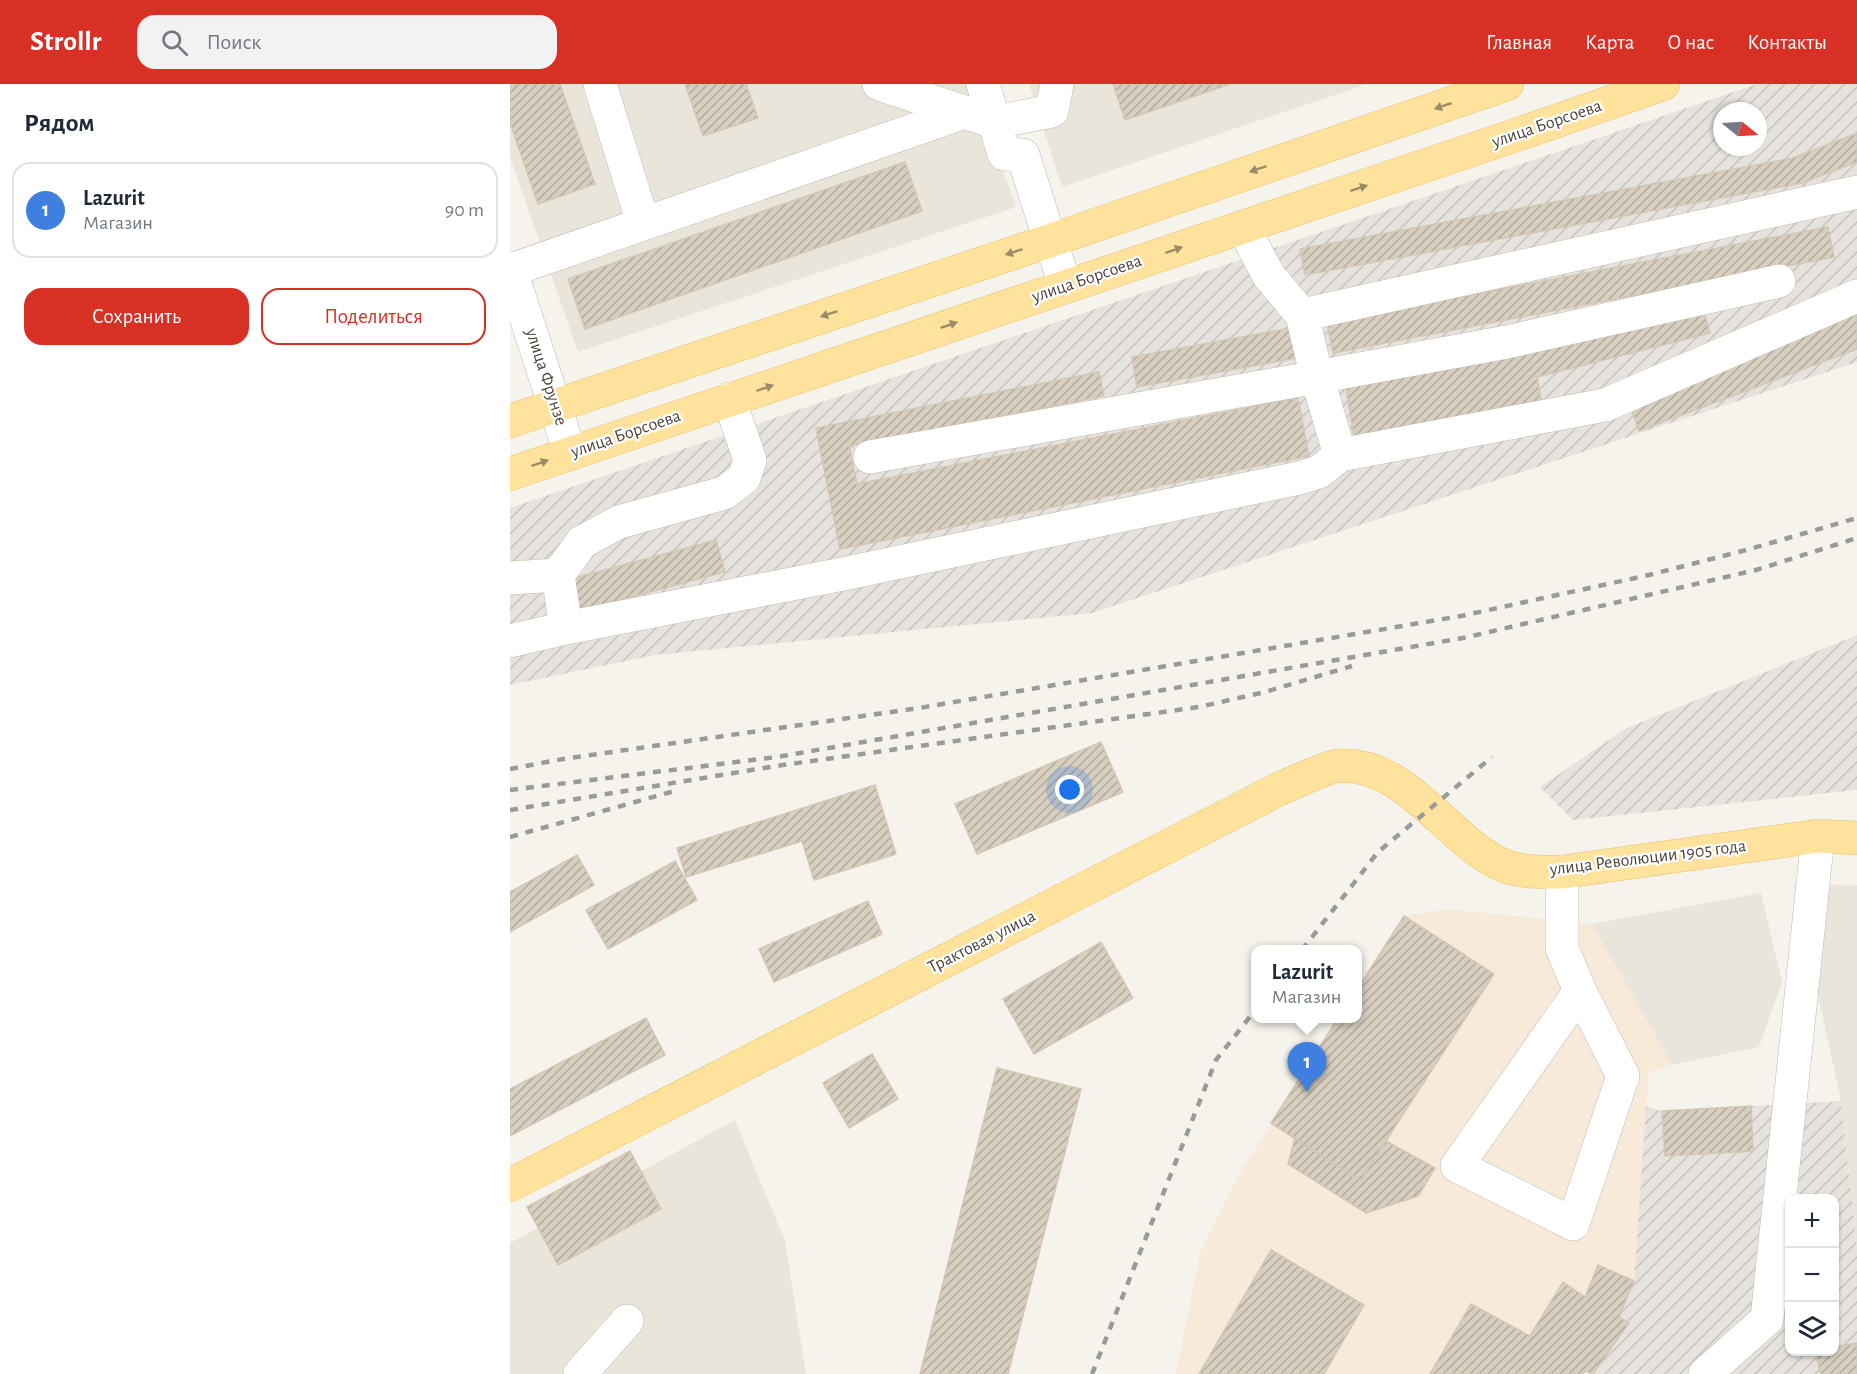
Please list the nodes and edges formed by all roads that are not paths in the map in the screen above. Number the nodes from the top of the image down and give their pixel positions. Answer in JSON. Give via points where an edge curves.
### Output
{"nodes":[{"id":1,"x":600,"y":84,"type":"edge"},
{"id":2,"x":879,"y":84,"type":"edge"},
{"id":3,"x":983,"y":84,"type":"edge"},
{"id":4,"x":1057,"y":84,"type":"edge"},
{"id":5,"x":1663,"y":84,"type":"edge"},
{"id":6,"x":1501,"y":85,"type":"edge"},
{"id":7,"x":980,"y":117,"type":"junction"},
{"id":8,"x":1857,"y":192,"type":"edge"},
{"id":9,"x":643,"y":223,"type":"junction"},
{"id":10,"x":1244,"y":227,"type":"junction"},
{"id":11,"x":1049,"y":241,"type":"junction"},
{"id":12,"x":510,"y":269,"type":"edge"},
{"id":13,"x":1779,"y":281,"type":"dead end"},
{"id":14,"x":1066,"y":286,"type":"junction"},
{"id":15,"x":1857,"y":296,"type":"edge"},
{"id":16,"x":1302,"y":315,"type":"junction"},
{"id":17,"x":1317,"y":377,"type":"junction"},
{"id":18,"x":729,"y":399,"type":"junction"},
{"id":19,"x":555,"y":405,"type":"junction"},
{"id":20,"x":510,"y":421,"type":"edge"},
{"id":21,"x":570,"y":453,"type":"junction"},
{"id":22,"x":1340,"y":455,"type":"junction"},
{"id":23,"x":870,"y":457,"type":"dead end"},
{"id":24,"x":510,"y":474,"type":"edge"},
{"id":25,"x":558,"y":575,"type":"junction"},
{"id":26,"x":510,"y":578,"type":"edge"},
{"id":27,"x":566,"y":628,"type":"junction"},
{"id":28,"x":510,"y":641,"type":"edge"},
{"id":29,"x":1452,"y":827,"type":"joint"},
{"id":30,"x":1818,"y":836,"type":"junction"},
{"id":31,"x":1857,"y":838,"type":"edge"},
{"id":32,"x":1562,"y":872,"type":"junction"},
{"id":33,"x":1580,"y":992,"type":"junction"},
{"id":34,"x":510,"y":1185,"type":"edge"},
{"id":35,"x":627,"y":1321,"type":"dead end"},
{"id":36,"x":580,"y":1374,"type":"edge"},
{"id":37,"x":1706,"y":1374,"type":"edge"}],
"edges":[{"from":1,"to":9,"type":"street"},
{"from":2,"to":7,"type":"street"},
{"from":3,"to":7,"type":"street"},
{"from":4,"to":7,"type":"street","via":[[1052,111]]},
{"from":10,"to":5,"type":"main road","name":"улица Борсоева","one_way":true},
{"from":6,"to":11,"type":"main road","one_way":true},
{"from":7,"to":9,"type":"street"},
{"from":7,"to":11,"type":"street","via":[[1004,154],[1023,155]]},
{"from":8,"to":16,"type":"street"},
{"from":9,"to":12,"type":"street"},
{"from":14,"to":10,"type":"main road","name":"улица Борсоева","one_way":true},
{"from":10,"to":16,"type":"street","via":[[1269,276]]},
{"from":11,"to":14,"type":"street"},
{"from":11,"to":19,"type":"main road","one_way":true},
{"from":12,"to":19,"type":"street","name":"улица Фрунзе"},
{"from":13,"to":17,"type":"street","via":[[1506,342]]},
{"from":18,"to":14,"type":"main road","name":"улица Борсоева","one_way":true},
{"from":15,"to":22,"type":"street","via":[[1605,405]]},
{"from":16,"to":17,"type":"street"},
{"from":17,"to":22,"type":"street"},
{"from":17,"to":23,"type":"street"},
{"from":18,"to":21,"type":"main road","name":"улица Борсоева"},
{"from":18,"to":25,"type":"street","via":[[750,460],[744,478],[724,493],[619,522],[582,542]]},
{"from":19,"to":20,"type":"main road"},
{"from":19,"to":21,"type":"street","name":"улица Фрунзе"},
{"from":24,"to":21,"type":"main road","name":"улица Борсоева","one_way":true},
{"from":22,"to":27,"type":"street","via":[[1319,472],[1299,478]]},
{"from":25,"to":26,"type":"street"},
{"from":25,"to":27,"type":"street"},
{"from":27,"to":28,"type":"street"},
{"from":29,"to":32,"type":"main road","name":"улица Революции 1905 года","via":[[1500,864],[1526,872]]},
{"from":29,"to":34,"type":"main road","name":"Трактовая улица","via":[[1406,788],[1366,768],[1335,766],[1277,790]]},
{"from":30,"to":31,"type":"main road","name":"улица Революции 1905 года"},
{"from":30,"to":32,"type":"main road","name":"улица Революции 1905 года"},
{"from":30,"to":37,"type":"street","via":[[1767,1319]]},
{"from":32,"to":33,"type":"street","via":[[1562,948]]},
{"from":33,"to":33,"type":"street","via":[[1457,1166],[1573,1224],[1623,1076]]},
{"from":35,"to":36,"type":"street"}]}
